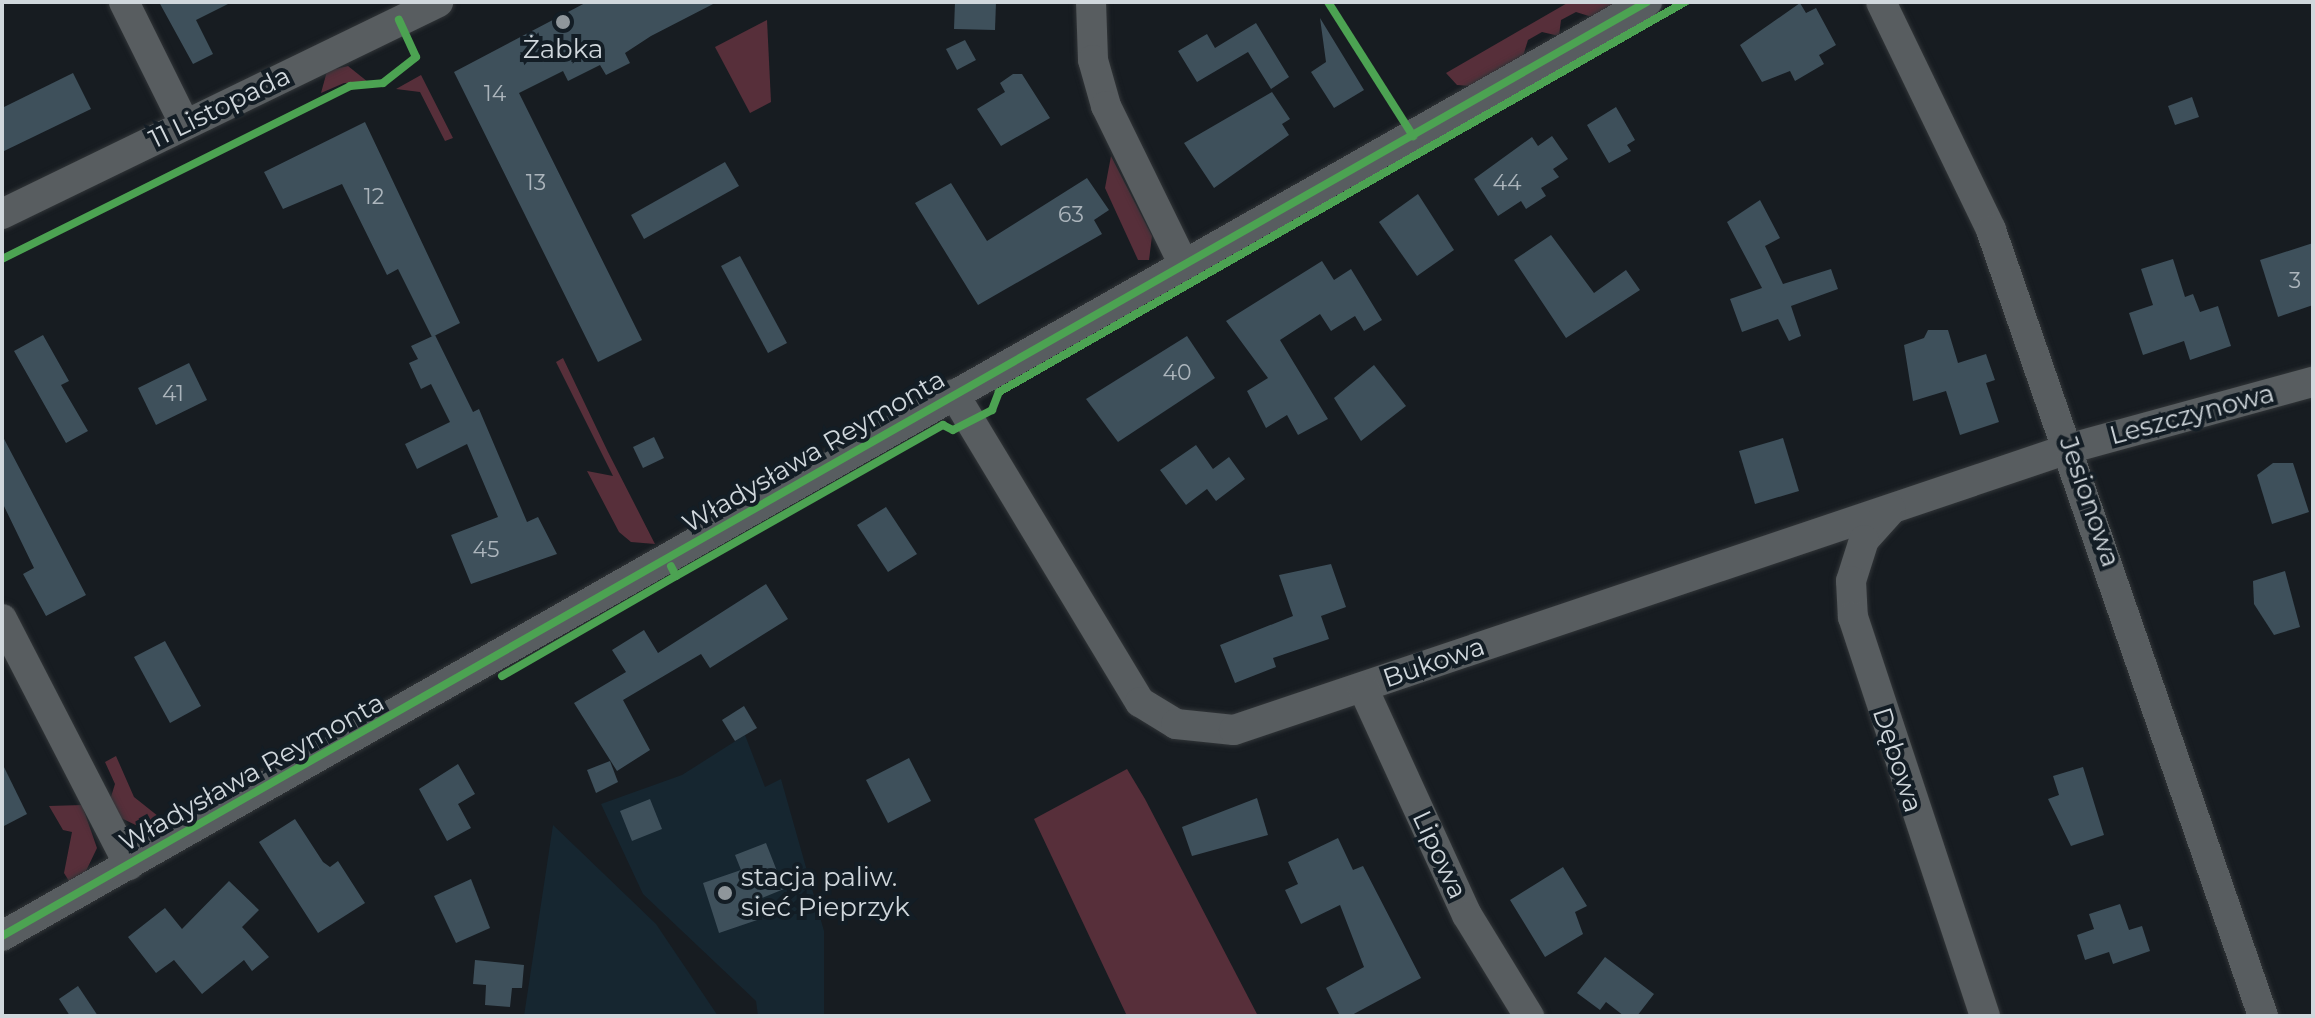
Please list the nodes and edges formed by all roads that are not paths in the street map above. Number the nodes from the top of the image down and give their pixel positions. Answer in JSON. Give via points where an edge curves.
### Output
{"nodes":[{"id":1,"x":124,"y":2,"type":"edge"},
{"id":2,"x":438,"y":2,"type":"edge"},
{"id":3,"x":1091,"y":2,"type":"edge"},
{"id":4,"x":1647,"y":2,"type":"edge"},
{"id":5,"x":1881,"y":2,"type":"edge"},
{"id":6,"x":185,"y":125,"type":"junction"},
{"id":7,"x":2,"y":214,"type":"edge"},
{"id":8,"x":1184,"y":265,"type":"junction"},
{"id":9,"x":2313,"y":382,"type":"edge"},
{"id":10,"x":954,"y":394,"type":"junction"},
{"id":11,"x":2071,"y":448,"type":"junction"},
{"id":12,"x":1892,"y":508,"type":"junction"},
{"id":13,"x":6,"y":638,"type":"edge"},
{"id":14,"x":1363,"y":688,"type":"junction"},
{"id":15,"x":129,"y":865,"type":"junction"},
{"id":16,"x":2,"y":936,"type":"edge"},
{"id":17,"x":1529,"y":1016,"type":"edge"},
{"id":18,"x":1985,"y":1016,"type":"edge"},
{"id":19,"x":2263,"y":1016,"type":"edge"}],
"edges":[{"from":1,"to":6,"type":"street"},
{"from":2,"to":6,"type":"street","name":"11 Listopada"},
{"from":3,"to":8,"type":"street","via":[[1093,60],[1106,106]]},
{"from":4,"to":8,"type":"street","name":"Władysława Reymonta"},
{"from":5,"to":11,"type":"street","name":"Jesionowa","via":[[1979,201]]},
{"from":6,"to":7,"type":"street","name":"11 Listopada"},
{"from":8,"to":10,"type":"street","name":"Władysława Reymonta"},
{"from":9,"to":11,"type":"street","name":"Leszczynowa"},
{"from":10,"to":14,"type":"street","name":"Bukowa","via":[[1120,674],[1157,715],[1201,730],[1234,730]]},
{"from":10,"to":15,"type":"street","name":"Władysława Reymonta"},
{"from":11,"to":12,"type":"street","name":"Bukowa"},
{"from":11,"to":19,"type":"street","name":"Jesionowa"},
{"from":12,"to":14,"type":"street","name":"Bukowa"},
{"from":12,"to":18,"type":"street","name":"Dębowa","via":[[1864,540],[1851,581],[1853,617]]},
{"from":13,"to":15,"type":"street"},
{"from":14,"to":17,"type":"street","name":"Lipowa","via":[[1467,915]]},
{"from":15,"to":16,"type":"street","name":"Władysława Reymonta"}]}
